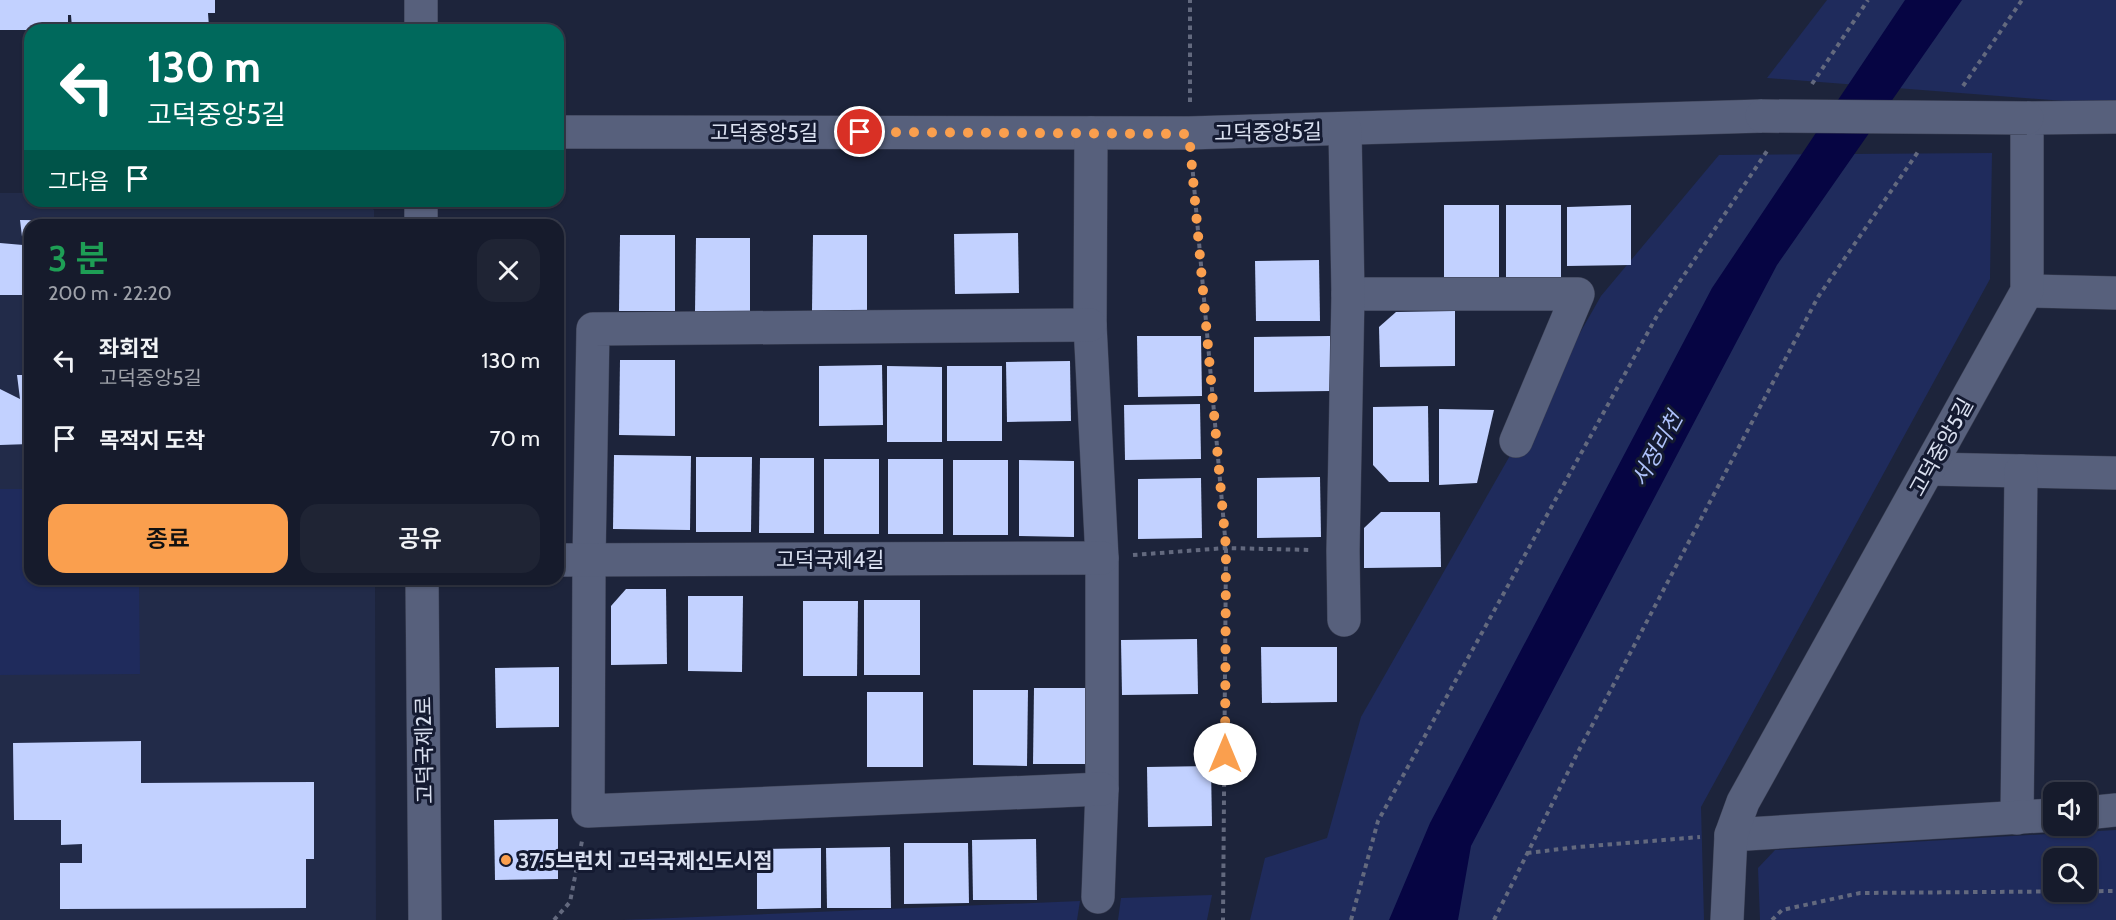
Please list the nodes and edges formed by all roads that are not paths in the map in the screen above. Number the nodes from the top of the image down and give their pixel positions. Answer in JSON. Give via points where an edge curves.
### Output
{"nodes":[{"id":1,"x":421,"y":0,"type":"edge"},
{"id":2,"x":421,"y":24,"type":"edge"},
{"id":3,"x":2116,"y":117,"type":"edge"},
{"id":4,"x":2026,"y":118,"type":"junction"},
{"id":5,"x":1345,"y":130,"type":"junction"},
{"id":6,"x":564,"y":132,"type":"edge"},
{"id":7,"x":1092,"y":133,"type":"junction"},
{"id":8,"x":2027,"y":291,"type":"junction"},
{"id":9,"x":2116,"y":293,"type":"edge"},
{"id":10,"x":1348,"y":294,"type":"junction"},
{"id":11,"x":1090,"y":325,"type":"junction"},
{"id":12,"x":1516,"y":441,"type":"dead end"},
{"id":13,"x":1929,"y":469,"type":"junction"},
{"id":14,"x":2021,"y":471,"type":"junction"},
{"id":15,"x":2116,"y":473,"type":"edge"},
{"id":16,"x":1102,"y":558,"type":"junction"},
{"id":17,"x":573,"y":560,"type":"edge"},
{"id":18,"x":422,"y":585,"type":"edge"},
{"id":19,"x":1344,"y":620,"type":"dead end"},
{"id":20,"x":1102,"y":789,"type":"junction"},
{"id":21,"x":2116,"y":810,"type":"edge"},
{"id":22,"x":2097,"y":812,"type":"edge"},
{"id":23,"x":2043,"y":816,"type":"edge"},
{"id":24,"x":2017,"y":818,"type":"junction"},
{"id":25,"x":1731,"y":835,"type":"junction"},
{"id":26,"x":1098,"y":897,"type":"dead end"},
{"id":27,"x":425,"y":920,"type":"edge"},
{"id":28,"x":1727,"y":920,"type":"edge"}],
"edges":[{"from":1,"to":2,"type":"street"},
{"from":3,"to":4,"type":"street"},
{"from":4,"to":5,"type":"street","name":"고덕중앙5길","bridge":true,"via":[[1765,132]]},
{"from":4,"to":8,"type":"street","name":"고덕중앙5길"},
{"from":5,"to":7,"type":"street","name":"고덕중앙5길"},
{"from":5,"to":10,"type":"street"},
{"from":6,"to":7,"type":"street","name":"고덕중앙5길"},
{"from":7,"to":11,"type":"street"},
{"from":8,"to":9,"type":"street"},
{"from":8,"to":13,"type":"street","name":"고덕중앙5길"},
{"from":10,"to":12,"type":"street","via":[[1578,294]]},
{"from":10,"to":19,"type":"street"},
{"from":11,"to":16,"type":"street"},
{"from":11,"to":17,"type":"street","via":[[593,329]]},
{"from":13,"to":14,"type":"street"},
{"from":13,"to":25,"type":"street","name":"고덕중앙5길","via":[[1743,802]]},
{"from":14,"to":15,"type":"street"},
{"from":14,"to":24,"type":"street"},
{"from":16,"to":17,"type":"street","name":"고덕국제4길"},
{"from":16,"to":20,"type":"street"},
{"from":17,"to":20,"type":"street","via":[[588,811]]},
{"from":18,"to":27,"type":"street","name":"고덕국제2로"},
{"from":20,"to":26,"type":"street"},
{"from":21,"to":22,"type":"street"},
{"from":23,"to":24,"type":"street"},
{"from":24,"to":25,"type":"street"},
{"from":25,"to":28,"type":"street","name":"고덕중앙5길"}]}
